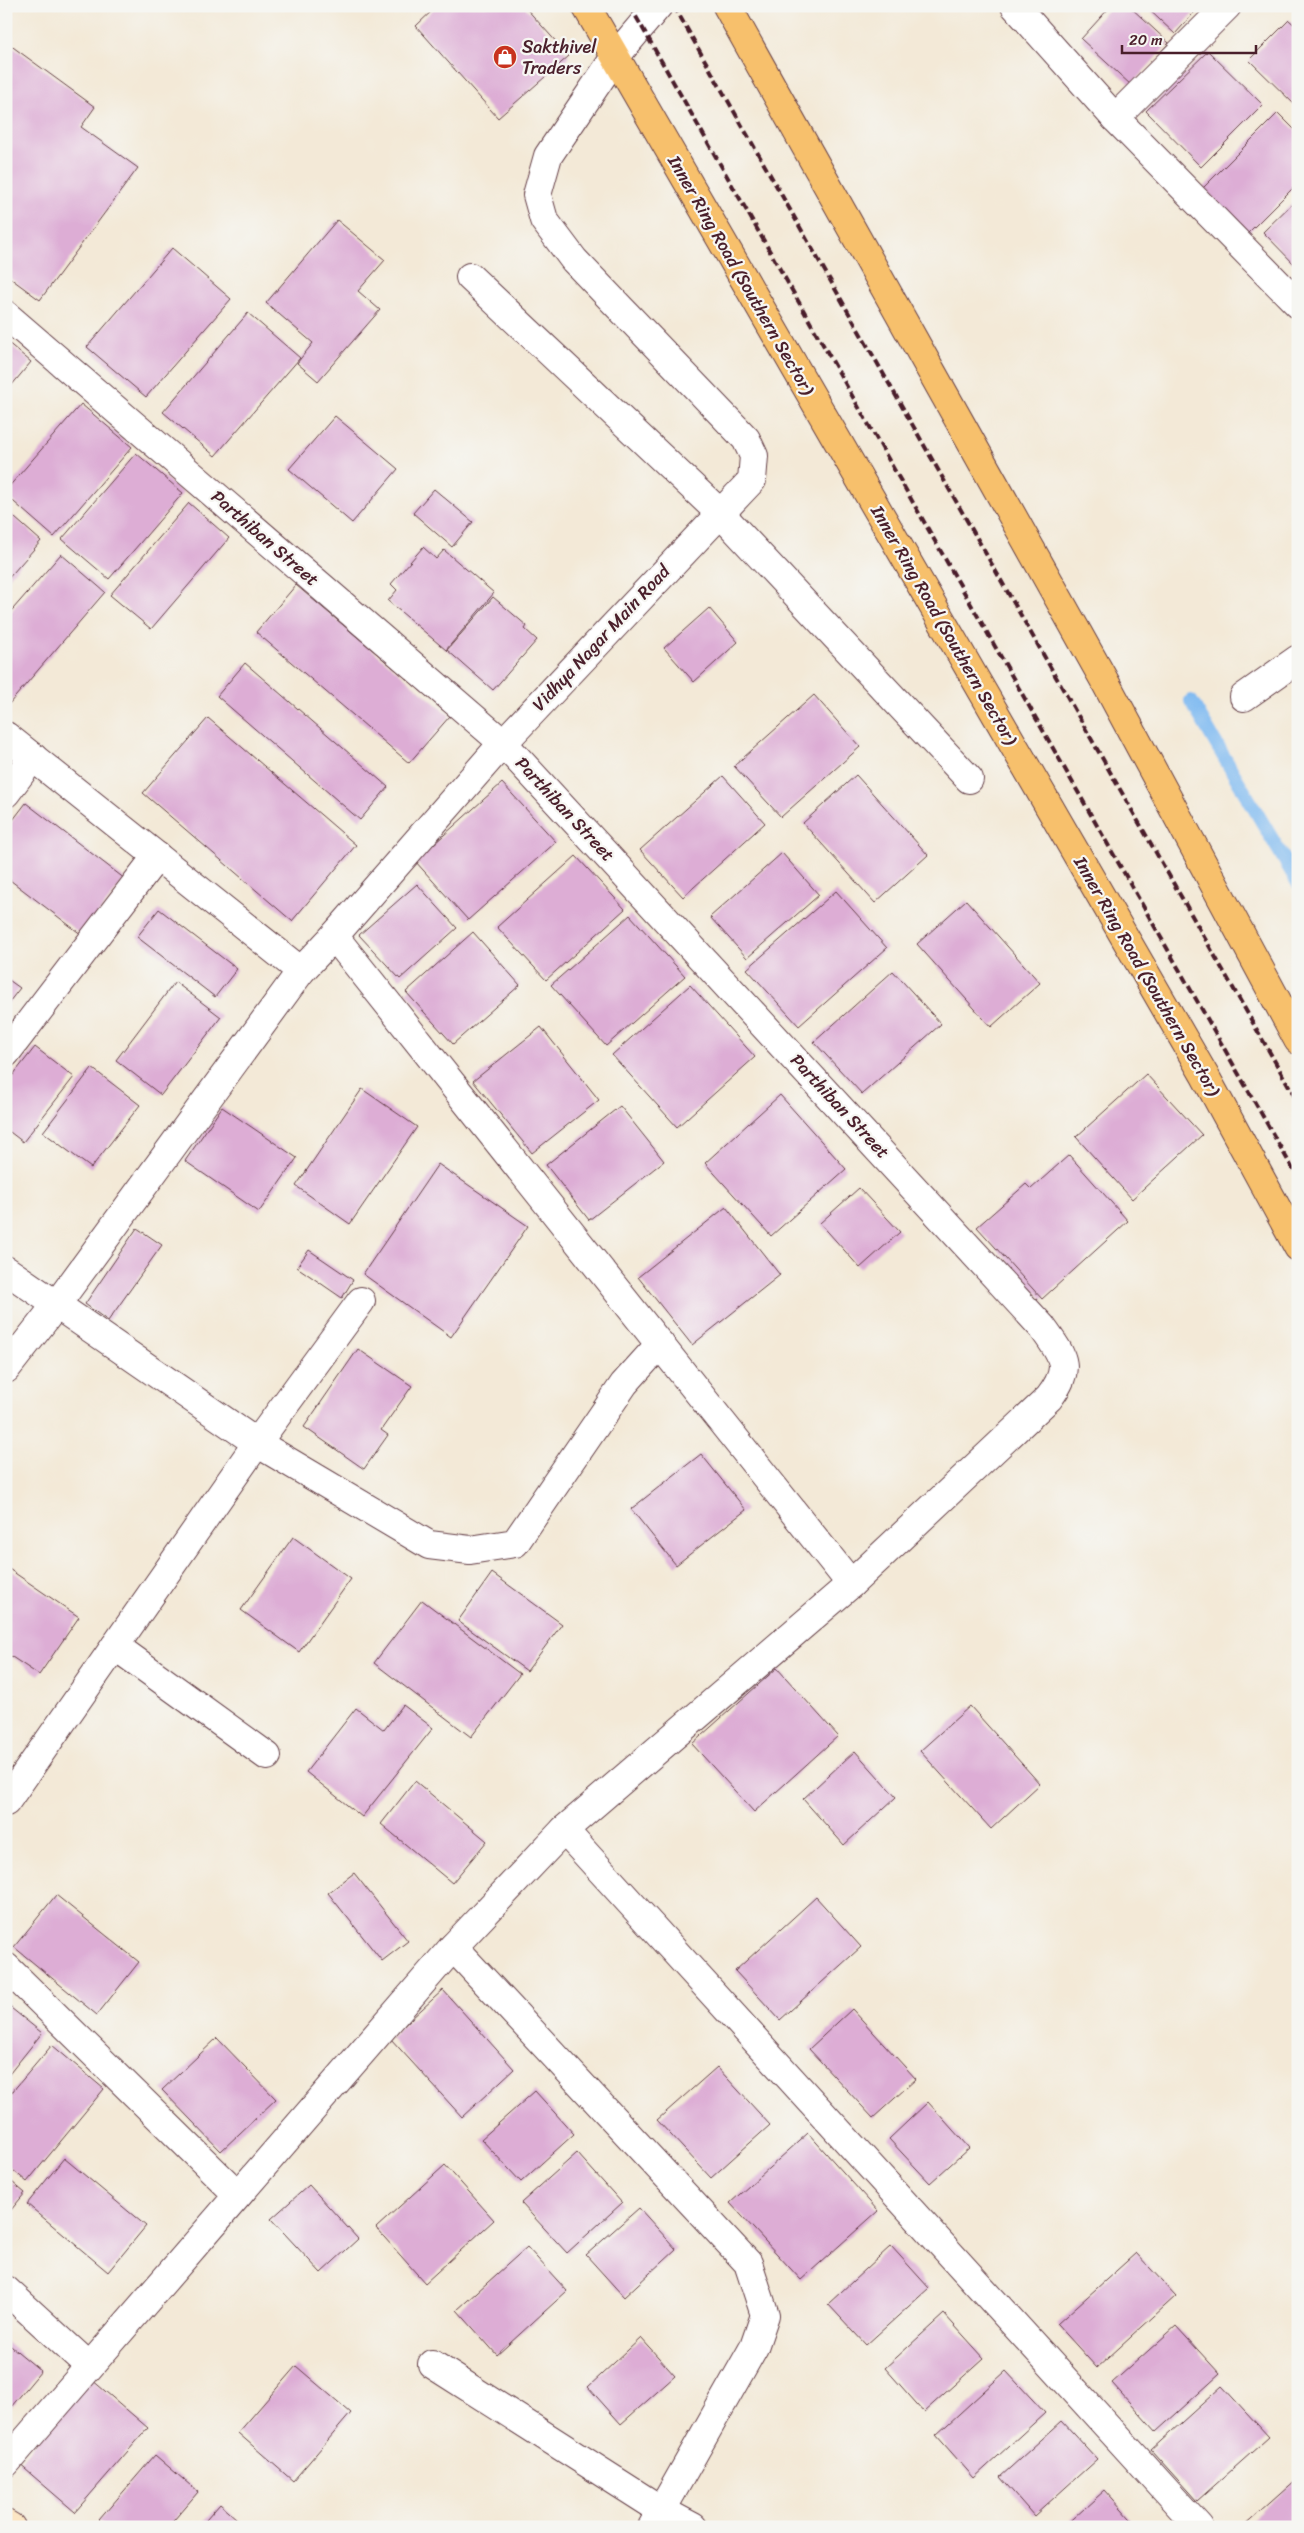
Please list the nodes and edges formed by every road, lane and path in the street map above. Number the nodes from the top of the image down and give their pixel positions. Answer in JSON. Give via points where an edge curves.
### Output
{"nodes":[{"id":1,"x":586,"y":6,"type":"edge"},
{"id":2,"x":658,"y":6,"type":"edge"},
{"id":3,"x":727,"y":6,"type":"edge"},
{"id":4,"x":1015,"y":6,"type":"edge"},
{"id":5,"x":1227,"y":6,"type":"edge"},
{"id":6,"x":615,"y":57,"type":"junction"},
{"id":7,"x":1115,"y":118,"type":"junction"},
{"id":8,"x":470,"y":277,"type":"dead end"},
{"id":9,"x":1298,"y":304,"type":"edge"},
{"id":10,"x":6,"y":315,"type":"edge"},
{"id":11,"x":720,"y":513,"type":"junction"},
{"id":12,"x":1298,"y":659,"type":"edge"},
{"id":13,"x":1244,"y":697,"type":"dead end"},
{"id":14,"x":6,"y":736,"type":"edge"},
{"id":15,"x":503,"y":743,"type":"junction"},
{"id":16,"x":33,"y":757,"type":"junction"},
{"id":17,"x":969,"y":779,"type":"dead end"},
{"id":18,"x":6,"y":793,"type":"edge"},
{"id":19,"x":157,"y":856,"type":"junction"},
{"id":20,"x":334,"y":936,"type":"junction"},
{"id":21,"x":300,"y":971,"type":"junction"},
{"id":22,"x":1298,"y":1040,"type":"edge"},
{"id":23,"x":6,"y":1053,"type":"edge"},
{"id":24,"x":1298,"y":1247,"type":"edge"},
{"id":25,"x":6,"y":1270,"type":"edge"},
{"id":26,"x":361,"y":1301,"type":"dead end"},
{"id":27,"x":57,"y":1304,"type":"junction"},
{"id":28,"x":660,"y":1344,"type":"junction"},
{"id":29,"x":6,"y":1369,"type":"edge"},
{"id":30,"x":258,"y":1443,"type":"junction"},
{"id":31,"x":851,"y":1584,"type":"junction"},
{"id":32,"x":115,"y":1646,"type":"junction"},
{"id":33,"x":267,"y":1756,"type":"dead end"},
{"id":34,"x":6,"y":1802,"type":"edge"},
{"id":35,"x":564,"y":1830,"type":"junction"},
{"id":36,"x":452,"y":1947,"type":"junction"},
{"id":37,"x":6,"y":1967,"type":"edge"},
{"id":38,"x":238,"y":2195,"type":"junction"},
{"id":39,"x":6,"y":2290,"type":"edge"},
{"id":40,"x":432,"y":2364,"type":"dead end"},
{"id":41,"x":90,"y":2366,"type":"junction"},
{"id":42,"x":6,"y":2463,"type":"edge"},
{"id":43,"x":656,"y":2518,"type":"edge"},
{"id":44,"x":6,"y":2524,"type":"edge"},
{"id":45,"x":11,"y":2527,"type":"edge"},
{"id":46,"x":693,"y":2527,"type":"edge"},
{"id":47,"x":1199,"y":2527,"type":"edge"}],
"edges":[{"from":1,"to":6,"type":"main road","name":"Inner Ring Road (Southern Sector)"},
{"from":2,"to":6,"type":"street","name":"Vidhya Nagar Main Road"},
{"from":3,"to":22,"type":"main road","via":[[1103,678]]},
{"from":4,"to":7,"type":"street"},
{"from":5,"to":7,"type":"street"},
{"from":6,"to":11,"type":"street","name":"Vidhya Nagar Main Road","via":[[548,156],[537,196],[544,220],[574,260],[746,439],[754,456],[752,480]]},
{"from":6,"to":24,"type":"main road","name":"Inner Ring Road (Southern Sector)","via":[[1205,1076]]},
{"from":7,"to":9,"type":"street"},
{"from":8,"to":11,"type":"street"},
{"from":10,"to":15,"type":"street","name":"Parthiban Street"},
{"from":11,"to":15,"type":"street","name":"Vidhya Nagar Main Road"},
{"from":11,"to":17,"type":"street"},
{"from":12,"to":13,"type":"street"},
{"from":14,"to":16,"type":"street"},
{"from":15,"to":20,"type":"street","name":"Vidhya Nagar Main Road"},
{"from":15,"to":31,"type":"street","name":"Parthiban Street","via":[[1042,1327],[1056,1346],[1063,1363],[1062,1381],[1049,1398]]},
{"from":16,"to":18,"type":"street"},
{"from":16,"to":19,"type":"street"},
{"from":19,"to":21,"type":"street"},
{"from":19,"to":23,"type":"street"},
{"from":20,"to":21,"type":"street","name":"Vidhya Nagar Main Road"},
{"from":20,"to":28,"type":"street"},
{"from":21,"to":27,"type":"street","name":"Vidhya Nagar Main Road"},
{"from":25,"to":27,"type":"street"},
{"from":26,"to":30,"type":"street"},
{"from":27,"to":29,"type":"street","name":"Vidhya Nagar Main Road"},
{"from":27,"to":30,"type":"street"},
{"from":28,"to":30,"type":"street","via":[[624,1384],[515,1543],[470,1550],[429,1545]]},
{"from":28,"to":31,"type":"street"},
{"from":30,"to":32,"type":"street"},
{"from":31,"to":35,"type":"street"},
{"from":32,"to":33,"type":"street"},
{"from":32,"to":34,"type":"street"},
{"from":35,"to":36,"type":"street"},
{"from":35,"to":47,"type":"street"},
{"from":36,"to":38,"type":"street"},
{"from":36,"to":43,"type":"street","via":[[748,2263],[765,2314],[754,2347]]},
{"from":37,"to":38,"type":"street"},
{"from":38,"to":41,"type":"street"},
{"from":39,"to":41,"type":"street"},
{"from":40,"to":43,"type":"street"},
{"from":41,"to":42,"type":"street"},
{"from":43,"to":46,"type":"street"},
{"from":44,"to":45,"type":"street"}]}
